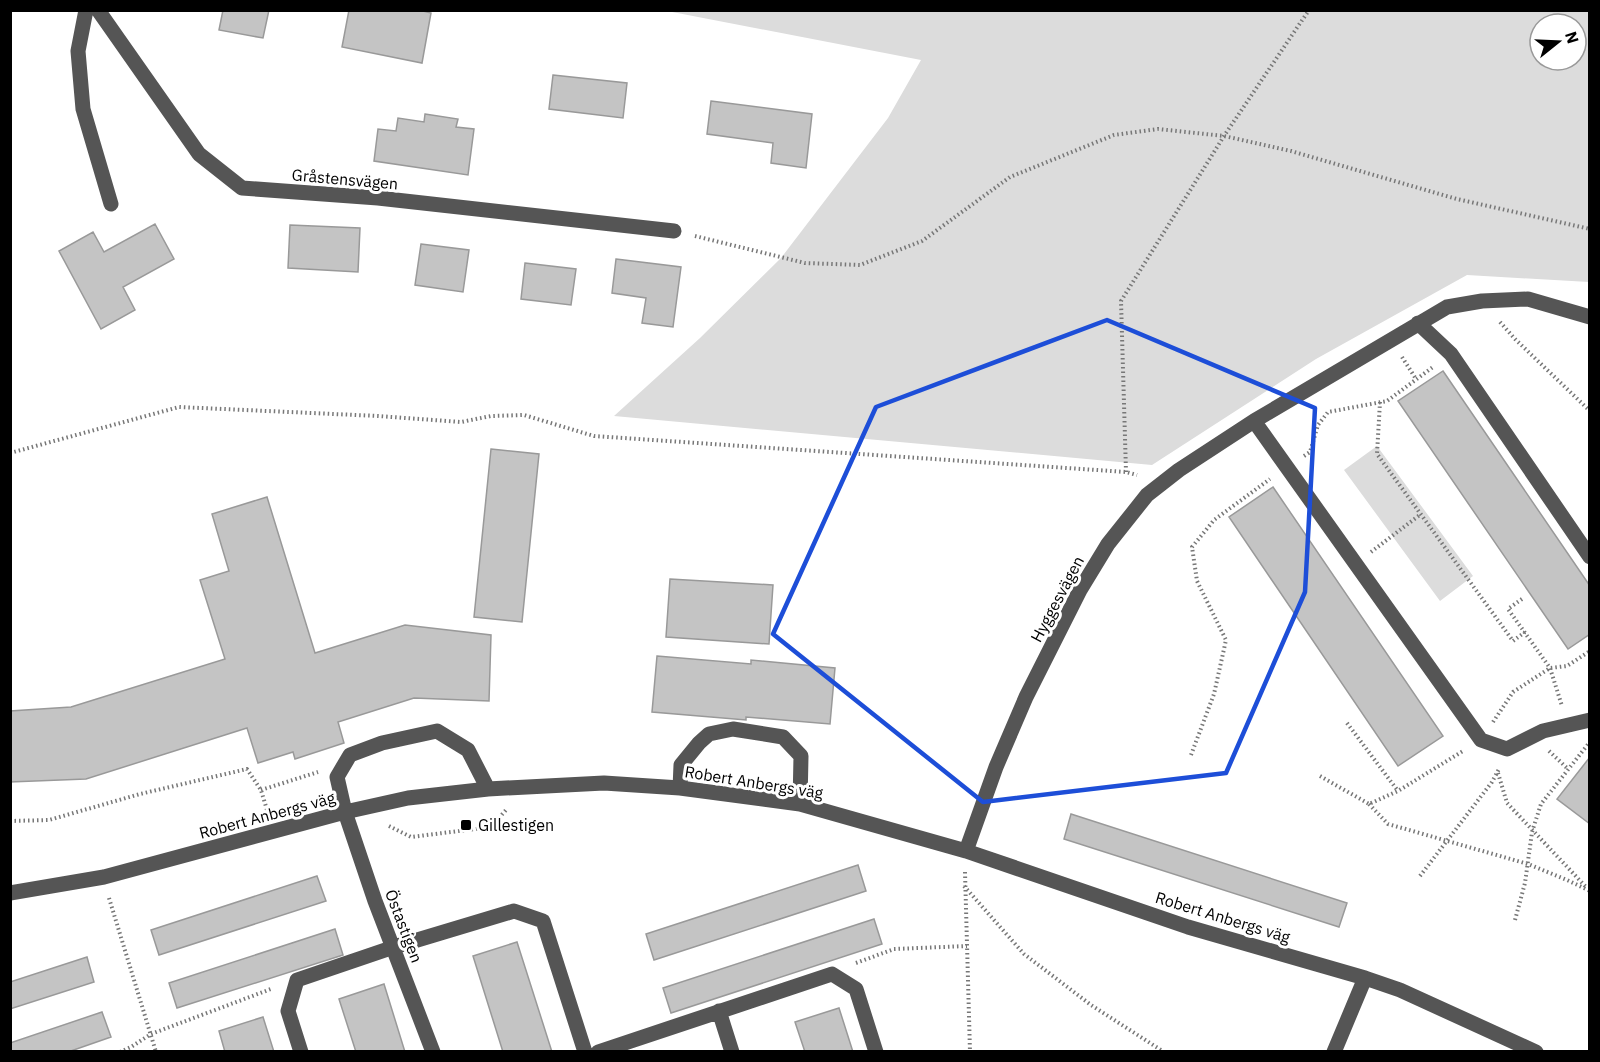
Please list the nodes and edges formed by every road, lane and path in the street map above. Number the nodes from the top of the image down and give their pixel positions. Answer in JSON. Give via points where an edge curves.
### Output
{"nodes":[{"id":1,"x":86,"y":10,"type":"edge"},
{"id":2,"x":98,"y":10,"type":"edge"},
{"id":3,"x":1309,"y":10,"type":"edge"},
{"id":4,"x":1224,"y":136,"type":"junction"},
{"id":5,"x":111,"y":204,"type":"dead end"},
{"id":6,"x":1590,"y":230,"type":"edge"},
{"id":7,"x":674,"y":231,"type":"joint"},
{"id":8,"x":1482,"y":301,"type":"junction"},
{"id":9,"x":1590,"y":317,"type":"edge"},
{"id":10,"x":1418,"y":323,"type":"junction"},
{"id":11,"x":1380,"y":402,"type":"dead end"},
{"id":12,"x":1590,"y":411,"type":"edge"},
{"id":13,"x":1254,"y":420,"type":"junction"},
{"id":14,"x":10,"y":453,"type":"edge"},
{"id":15,"x":1126,"y":472,"type":"junction"},
{"id":16,"x":1164,"y":481,"type":"junction"},
{"id":17,"x":1421,"y":514,"type":"junction"},
{"id":18,"x":1590,"y":557,"type":"edge"},
{"id":19,"x":1355,"y":564,"type":"junction"},
{"id":20,"x":1522,"y":599,"type":"dead end"},
{"id":21,"x":1525,"y":632,"type":"junction"},
{"id":22,"x":1226,"y":640,"type":"dead end"},
{"id":23,"x":1590,"y":651,"type":"edge"},
{"id":24,"x":1550,"y":668,"type":"junction"},
{"id":25,"x":1588,"y":721,"type":"edge"},
{"id":26,"x":1347,"y":723,"type":"dead end"},
{"id":27,"x":1568,"y":725,"type":"junction"},
{"id":28,"x":1481,"y":740,"type":"junction"},
{"id":29,"x":1507,"y":749,"type":"junction"},
{"id":30,"x":1191,"y":755,"type":"dead end"},
{"id":31,"x":342,"y":768,"type":"junction"},
{"id":32,"x":1497,"y":772,"type":"junction"},
{"id":33,"x":1320,"y":776,"type":"dead end"},
{"id":34,"x":680,"y":788,"type":"junction"},
{"id":35,"x":488,"y":789,"type":"junction"},
{"id":36,"x":1398,"y":791,"type":"junction"},
{"id":37,"x":800,"y":804,"type":"junction"},
{"id":38,"x":1369,"y":804,"type":"junction"},
{"id":39,"x":508,"y":808,"type":"dead end"},
{"id":40,"x":345,"y":812,"type":"junction"},
{"id":41,"x":10,"y":821,"type":"edge"},
{"id":42,"x":351,"y":831,"type":"junction"},
{"id":43,"x":1532,"y":832,"type":"junction"},
{"id":44,"x":1445,"y":842,"type":"junction"},
{"id":45,"x":966,"y":850,"type":"junction"},
{"id":46,"x":1528,"y":864,"type":"junction"},
{"id":47,"x":955,"y":869,"type":"dead end"},
{"id":48,"x":965,"y":872,"type":"junction"},
{"id":49,"x":976,"y":875,"type":"dead end"},
{"id":50,"x":1420,"y":876,"type":"dead end"},
{"id":51,"x":104,"y":877,"type":"junction"},
{"id":52,"x":964,"y":886,"type":"junction"},
{"id":53,"x":1590,"y":891,"type":"edge"},
{"id":54,"x":10,"y":892,"type":"edge"},
{"id":55,"x":1515,"y":920,"type":"dead end"},
{"id":56,"x":968,"y":946,"type":"junction"},
{"id":57,"x":394,"y":947,"type":"junction"},
{"id":58,"x":1365,"y":978,"type":"junction"},
{"id":59,"x":297,"y":980,"type":"junction"},
{"id":60,"x":844,"y":982,"type":"junction"},
{"id":61,"x":719,"y":1011,"type":"junction"},
{"id":62,"x":151,"y":1034,"type":"junction"},
{"id":63,"x":120,"y":1052,"type":"edge"},
{"id":64,"x":156,"y":1052,"type":"edge"},
{"id":65,"x":301,"y":1052,"type":"edge"},
{"id":66,"x":433,"y":1052,"type":"edge"},
{"id":67,"x":585,"y":1052,"type":"edge"},
{"id":68,"x":598,"y":1052,"type":"edge"},
{"id":69,"x":732,"y":1052,"type":"edge"},
{"id":70,"x":876,"y":1052,"type":"edge"},
{"id":71,"x":970,"y":1052,"type":"edge"},
{"id":72,"x":1164,"y":1052,"type":"edge"},
{"id":73,"x":1334,"y":1052,"type":"edge"},
{"id":74,"x":1536,"y":1052,"type":"edge"}],
"edges":[{"from":1,"to":5,"type":"street","via":[[78,51],[83,109]]},
{"from":2,"to":7,"type":"street","name":"Gråstensvägen","via":[[199,154],[242,188],[378,198]]},
{"from":3,"to":4,"type":"path"},
{"from":4,"to":6,"type":"path","via":[[1457,199]]},
{"from":4,"to":7,"type":"path","via":[[1158,129],[1114,135],[1010,177],[922,241],[860,265],[805,263]]},
{"from":4,"to":15,"type":"path","via":[[1121,301]]},
{"from":8,"to":9,"type":"street","name":"Hyggesvägen","via":[[1528,299]]},
{"from":8,"to":10,"type":"street","name":"Hyggesvägen","via":[[1447,307]]},
{"from":8,"to":12,"type":"path","via":[[1515,339]]},
{"from":10,"to":13,"type":"street","name":"Hyggesvägen"},
{"from":10,"to":18,"type":"street","via":[[1451,354]]},
{"from":11,"to":17,"type":"path","via":[[1377,454]]},
{"from":13,"to":16,"type":"street","name":"Hyggesvägen"},
{"from":13,"to":19,"type":"street"},
{"from":14,"to":15,"type":"path","via":[[179,407],[461,422],[524,415],[594,436]]},
{"from":15,"to":16,"type":"path"},
{"from":16,"to":45,"type":"street","name":"Hyggesvägen","via":[[1147,495],[1108,544],[1080,590],[1026,697]]},
{"from":17,"to":19,"type":"path"},
{"from":17,"to":21,"type":"path","via":[[1513,641]]},
{"from":19,"to":28,"type":"street"},
{"from":20,"to":21,"type":"path","via":[[1509,609]]},
{"from":21,"to":24,"type":"path"},
{"from":22,"to":30,"type":"path","via":[[1214,694]]},
{"from":23,"to":24,"type":"path","via":[[1566,666]]},
{"from":24,"to":27,"type":"path"},
{"from":24,"to":28,"type":"path","via":[[1513,692]]},
{"from":25,"to":27,"type":"street"},
{"from":25,"to":43,"type":"path","via":[[1589,744],[1541,804]]},
{"from":26,"to":36,"type":"path"},
{"from":27,"to":29,"type":"street","via":[[1543,731]]},
{"from":28,"to":29,"type":"street"},
{"from":28,"to":36,"type":"path"},
{"from":29,"to":32,"type":"path"},
{"from":31,"to":35,"type":"street","via":[[350,754],[436,731],[468,750]]},
{"from":31,"to":40,"type":"street","name":"Östastigen","via":[[337,777]]},
{"from":31,"to":41,"type":"path","via":[[318,771],[261,790],[247,769],[49,820]]},
{"from":32,"to":43,"type":"path","via":[[1507,803]]},
{"from":32,"to":44,"type":"path"},
{"from":33,"to":38,"type":"path"},
{"from":34,"to":35,"type":"street","name":"Robert Anbergs väg","via":[[604,783]]},
{"from":34,"to":37,"type":"street","name":"Robert Anbergs väg"},
{"from":34,"to":37,"type":"street","via":[[681,765],[699,743],[709,734],[733,729],[783,737],[801,756]]},
{"from":35,"to":40,"type":"street","name":"Robert Anbergs väg","via":[[408,798]]},
{"from":36,"to":38,"type":"path"},
{"from":37,"to":45,"type":"street","name":"Robert Anbergs väg"},
{"from":38,"to":44,"type":"path","via":[[1388,824]]},
{"from":39,"to":42,"type":"path","via":[[491,826],[411,837],[389,826]]},
{"from":40,"to":42,"type":"street","name":"Östastigen"},
{"from":40,"to":51,"type":"street","name":"Robert Anbergs väg"},
{"from":42,"to":57,"type":"street","name":"Östastigen"},
{"from":43,"to":46,"type":"path"},
{"from":43,"to":53,"type":"path"},
{"from":44,"to":46,"type":"path"},
{"from":44,"to":50,"type":"path"},
{"from":45,"to":48,"type":"path"},
{"from":45,"to":58,"type":"street","name":"Robert Anbergs väg","via":[[1188,927]]},
{"from":46,"to":53,"type":"path"},
{"from":46,"to":55,"type":"path"},
{"from":47,"to":48,"type":"path"},
{"from":48,"to":49,"type":"path"},
{"from":48,"to":52,"type":"path"},
{"from":51,"to":54,"type":"street","name":"Robert Anbergs väg"},
{"from":51,"to":62,"type":"path"},
{"from":52,"to":56,"type":"path"},
{"from":52,"to":72,"type":"path","via":[[1024,954],[1091,1005]]},
{"from":56,"to":60,"type":"path","via":[[894,949],[849,965]]},
{"from":56,"to":71,"type":"path"},
{"from":57,"to":59,"type":"street"},
{"from":57,"to":66,"type":"street","name":"Östastigen"},
{"from":57,"to":67,"type":"street","via":[[514,911],[543,921]]},
{"from":58,"to":73,"type":"street"},
{"from":58,"to":74,"type":"street","name":"Robert Anbergs väg"},
{"from":59,"to":62,"type":"path"},
{"from":59,"to":65,"type":"street","via":[[288,1011]]},
{"from":60,"to":61,"type":"street","via":[[832,975]]},
{"from":60,"to":70,"type":"street","via":[[856,989]]},
{"from":61,"to":68,"type":"street"},
{"from":61,"to":69,"type":"street"},
{"from":62,"to":63,"type":"path"},
{"from":62,"to":64,"type":"path"}]}
